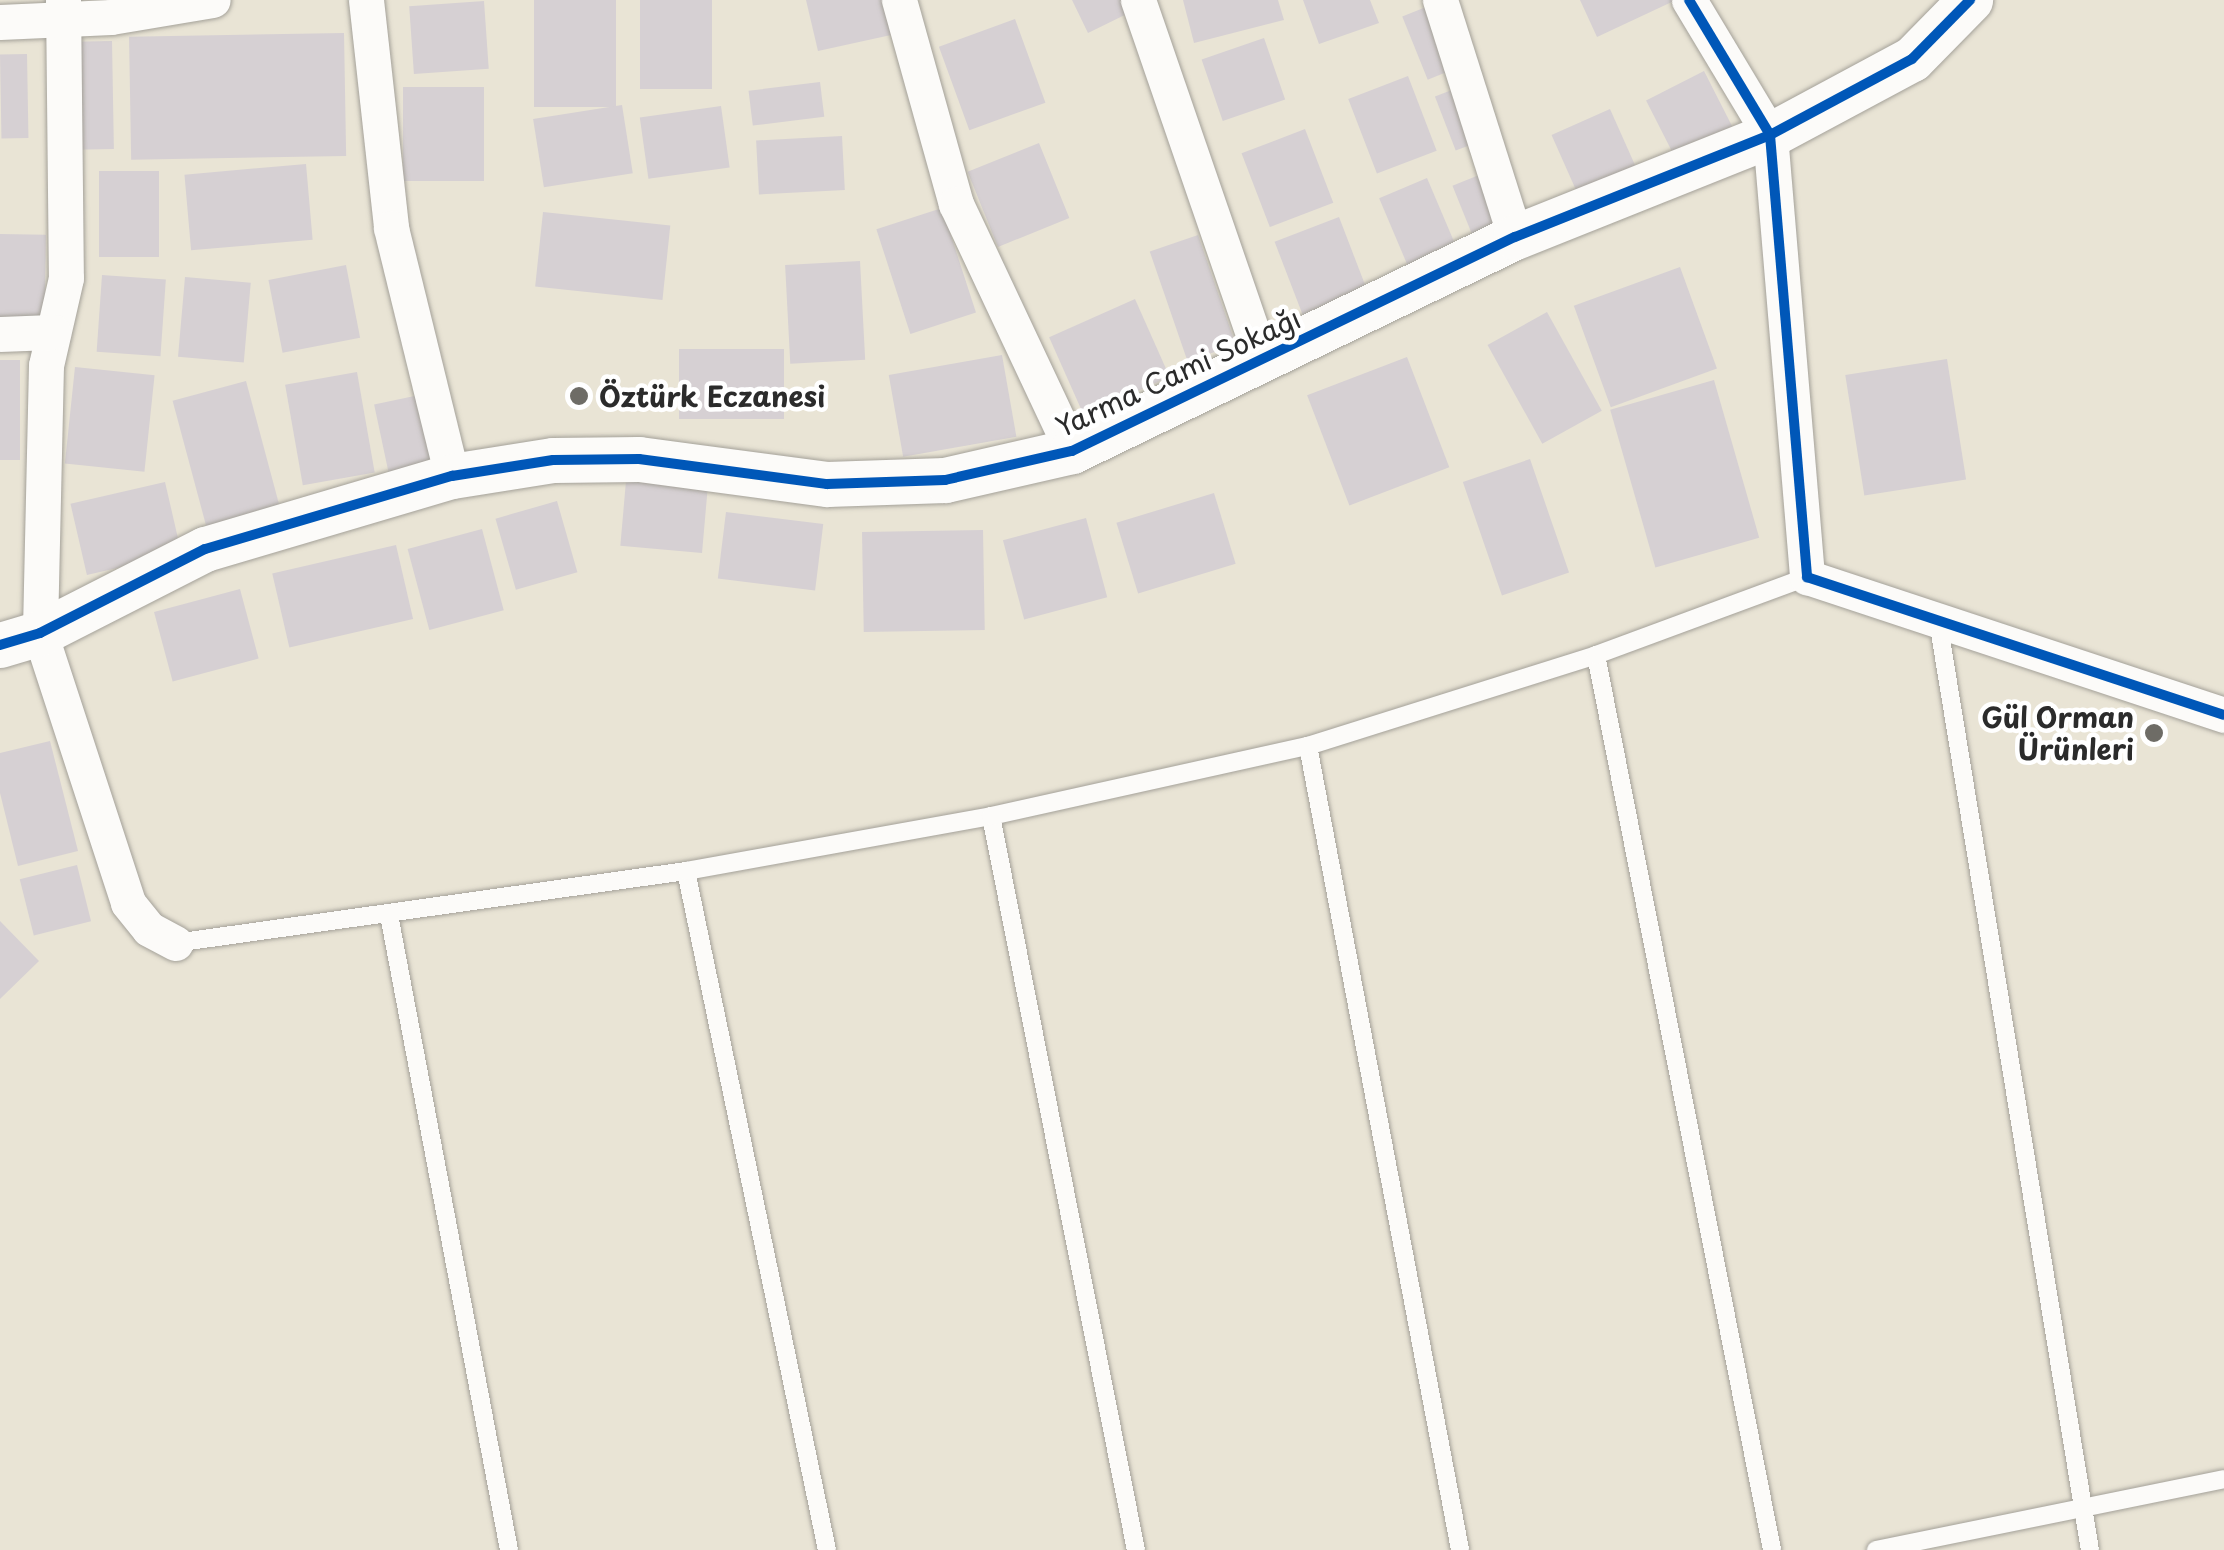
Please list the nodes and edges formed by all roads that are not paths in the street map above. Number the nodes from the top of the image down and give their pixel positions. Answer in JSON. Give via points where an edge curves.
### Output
{"nodes":[{"id":1,"x":213,"y":0,"type":"edge"},
{"id":2,"x":366,"y":0,"type":"edge"},
{"id":3,"x":899,"y":0,"type":"edge"},
{"id":4,"x":1138,"y":0,"type":"edge"},
{"id":5,"x":1440,"y":0,"type":"edge"},
{"id":6,"x":1689,"y":0,"type":"edge"},
{"id":7,"x":1970,"y":0,"type":"edge"},
{"id":8,"x":63,"y":10,"type":"edge"},
{"id":9,"x":0,"y":22,"type":"edge"},
{"id":10,"x":1770,"y":135,"type":"junction"},
{"id":11,"x":1515,"y":236,"type":"junction"},
{"id":12,"x":53,"y":332,"type":"junction"},
{"id":13,"x":0,"y":334,"type":"edge"},
{"id":14,"x":1261,"y":358,"type":"junction"},
{"id":15,"x":1072,"y":451,"type":"junction"},
{"id":16,"x":452,"y":476,"type":"junction"},
{"id":17,"x":1807,"y":578,"type":"junction"},
{"id":18,"x":1938,"y":621,"type":"junction"},
{"id":19,"x":20,"y":639,"type":"edge"},
{"id":20,"x":1596,"y":655,"type":"junction"},
{"id":21,"x":2224,"y":716,"type":"edge"},
{"id":22,"x":1308,"y":746,"type":"junction"},
{"id":23,"x":991,"y":816,"type":"junction"},
{"id":24,"x":686,"y":871,"type":"junction"},
{"id":25,"x":389,"y":915,"type":"junction"},
{"id":26,"x":175,"y":943,"type":"joint"},
{"id":27,"x":2224,"y":1478,"type":"edge"},
{"id":28,"x":2087,"y":1506,"type":"junction"},
{"id":29,"x":509,"y":1550,"type":"edge"},
{"id":30,"x":827,"y":1550,"type":"edge"},
{"id":31,"x":1136,"y":1550,"type":"edge"},
{"id":32,"x":1460,"y":1550,"type":"edge"},
{"id":33,"x":1772,"y":1550,"type":"edge"},
{"id":34,"x":1876,"y":1550,"type":"edge"},
{"id":35,"x":2090,"y":1550,"type":"edge"}],
"edges":[{"from":1,"to":8,"type":"street"},
{"from":2,"to":16,"type":"street","via":[[391,228]]},
{"from":3,"to":15,"type":"street","via":[[956,204]]},
{"from":4,"to":14,"type":"street"},
{"from":5,"to":11,"type":"street"},
{"from":6,"to":10,"type":"street"},
{"from":7,"to":10,"type":"street","name":"Yarma Cami Sokağı","via":[[1912,59]]},
{"from":8,"to":9,"type":"street"},
{"from":8,"to":12,"type":"street","via":[[66,278]]},
{"from":10,"to":11,"type":"street","name":"Yarma Cami Sokağı"},
{"from":10,"to":17,"type":"street"},
{"from":11,"to":14,"type":"street","name":"Yarma Cami Sokağı"},
{"from":12,"to":13,"type":"street"},
{"from":12,"to":19,"type":"street"},
{"from":14,"to":15,"type":"street","name":"Yarma Cami Sokağı"},
{"from":15,"to":16,"type":"street","name":"Yarma Cami Sokağı","via":[[946,480],[827,484],[639,459],[553,460]]},
{"from":16,"to":19,"type":"street","name":"Yarma Cami Sokağı","via":[[205,549]]},
{"from":17,"to":18,"type":"street"},
{"from":17,"to":20,"type":"lane"},
{"from":18,"to":21,"type":"street"},
{"from":18,"to":28,"type":"lane"},
{"from":19,"to":26,"type":"street","via":[[128,903],[148,929]]},
{"from":20,"to":22,"type":"lane"},
{"from":20,"to":33,"type":"lane"},
{"from":22,"to":23,"type":"lane"},
{"from":22,"to":32,"type":"lane"},
{"from":23,"to":24,"type":"lane"},
{"from":23,"to":31,"type":"lane"},
{"from":24,"to":25,"type":"lane"},
{"from":24,"to":30,"type":"lane"},
{"from":25,"to":26,"type":"lane"},
{"from":25,"to":29,"type":"lane"},
{"from":27,"to":28,"type":"lane"},
{"from":28,"to":34,"type":"lane"},
{"from":28,"to":35,"type":"lane"}]}
